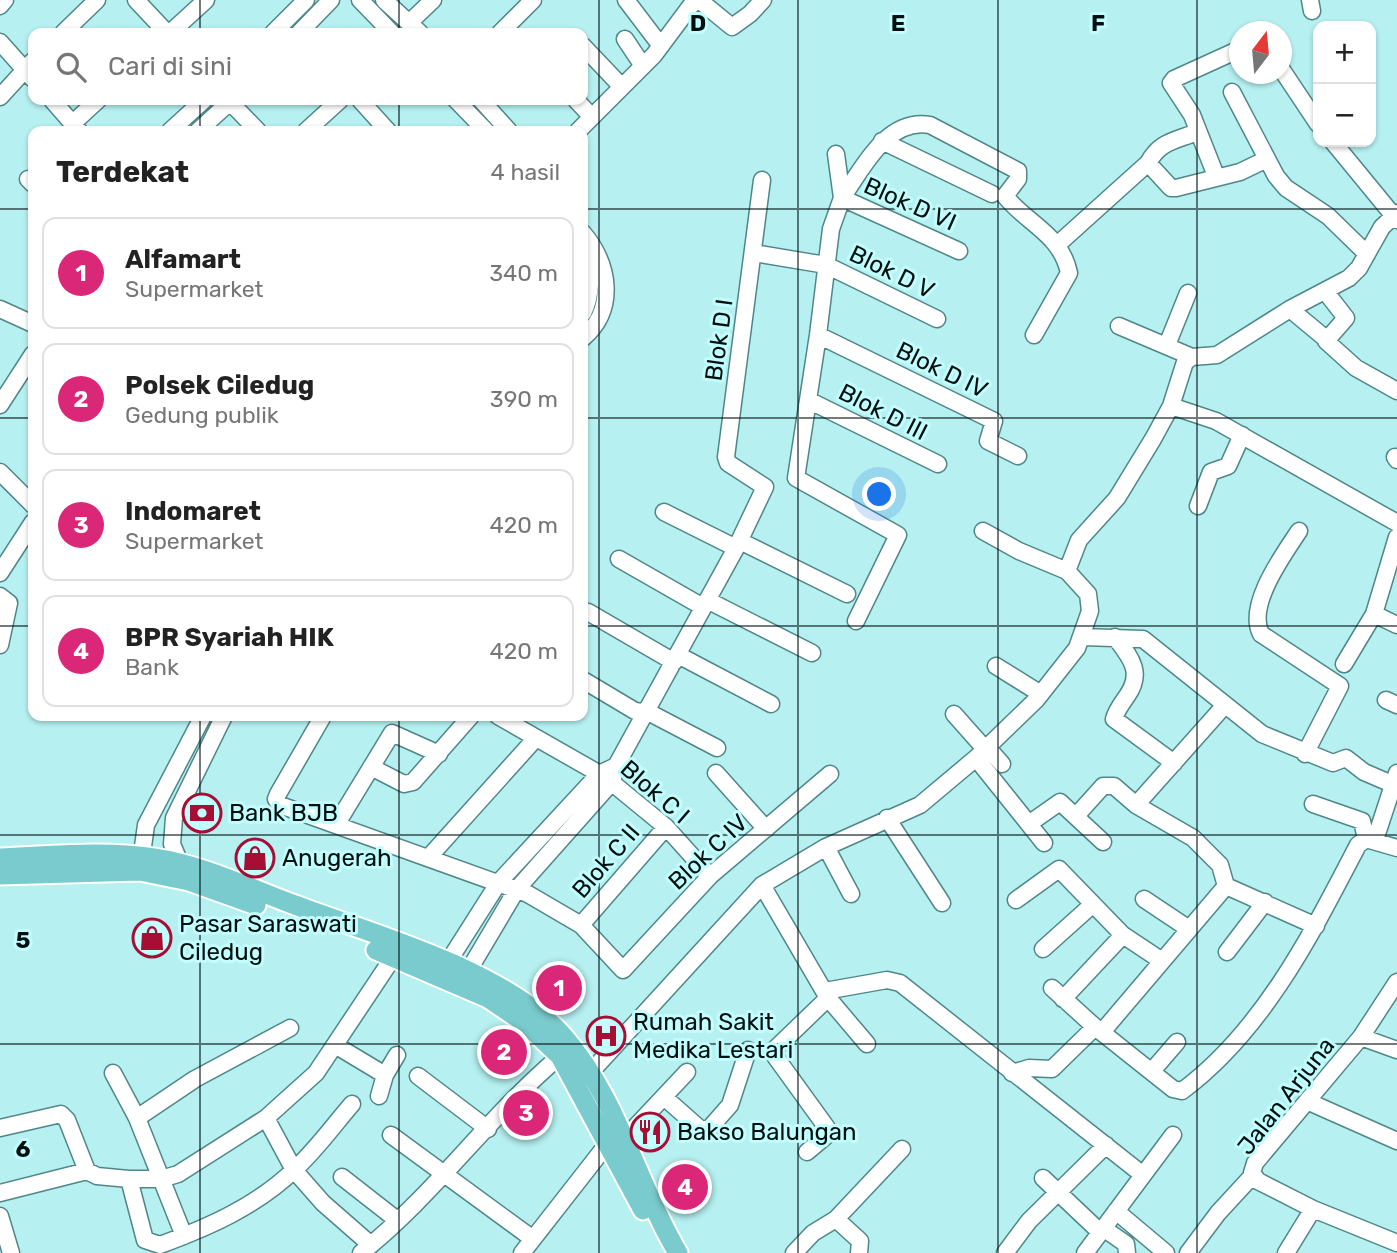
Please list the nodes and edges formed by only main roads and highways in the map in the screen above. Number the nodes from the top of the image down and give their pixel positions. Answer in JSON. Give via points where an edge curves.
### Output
{"nodes":[{"id":1,"x":0,"y":858,"type":"edge"},
{"id":2,"x":141,"y":864,"type":"junction"},
{"id":3,"x":0,"y":875,"type":"edge"},
{"id":4,"x":444,"y":969,"type":"junction"},
{"id":5,"x":465,"y":978,"type":"junction"},
{"id":6,"x":616,"y":1141,"type":"junction"},
{"id":7,"x":666,"y":1253,"type":"edge"},
{"id":8,"x":678,"y":1253,"type":"edge"}],
"edges":[{"from":1,"to":2,"type":"main road","via":[[110,854]]},
{"from":2,"to":3,"type":"main road"},
{"from":2,"to":4,"type":"main road","via":[[394,957]]},
{"from":2,"to":4,"type":"main road","via":[[180,863]]},
{"from":4,"to":5,"type":"main road"},
{"from":5,"to":6,"type":"main road","via":[[560,1056]]},
{"from":5,"to":6,"type":"main road","via":[[533,1011],[564,1037],[589,1074]]},
{"from":6,"to":7,"type":"main road"},
{"from":6,"to":8,"type":"main road"}]}
